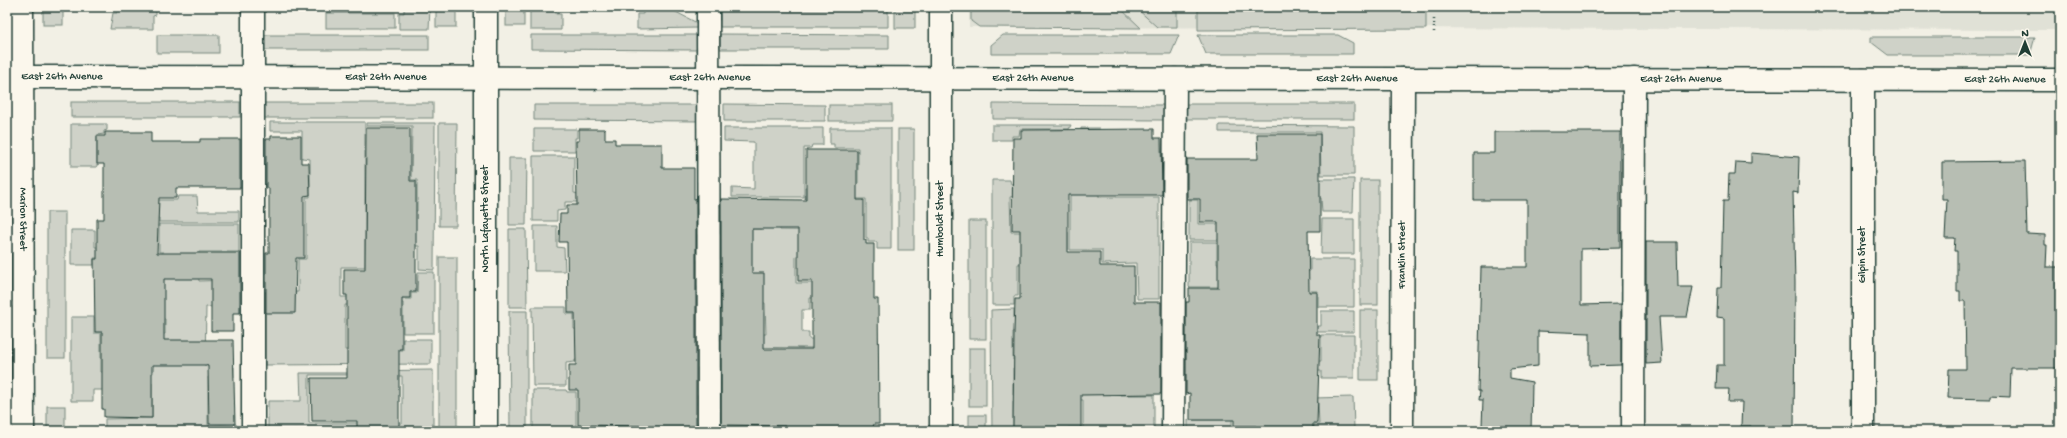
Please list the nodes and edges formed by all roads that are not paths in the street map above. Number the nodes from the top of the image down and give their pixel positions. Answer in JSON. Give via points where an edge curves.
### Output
{"nodes":[{"id":1,"x":22,"y":7,"type":"edge"},
{"id":2,"x":253,"y":7,"type":"edge"},
{"id":3,"x":486,"y":7,"type":"edge"},
{"id":4,"x":708,"y":7,"type":"edge"},
{"id":5,"x":941,"y":7,"type":"edge"},
{"id":6,"x":15,"y":77,"type":"edge"},
{"id":7,"x":253,"y":78,"type":"junction"},
{"id":8,"x":486,"y":78,"type":"junction"},
{"id":9,"x":708,"y":78,"type":"junction"},
{"id":10,"x":941,"y":78,"type":"junction"},
{"id":11,"x":1175,"y":79,"type":"junction"},
{"id":12,"x":1403,"y":79,"type":"junction"},
{"id":13,"x":1634,"y":79,"type":"junction"},
{"id":14,"x":1863,"y":80,"type":"junction"},
{"id":15,"x":2060,"y":80,"type":"edge"},
{"id":16,"x":23,"y":431,"type":"edge"},
{"id":17,"x":253,"y":431,"type":"edge"},
{"id":18,"x":486,"y":431,"type":"edge"},
{"id":19,"x":709,"y":431,"type":"edge"},
{"id":20,"x":941,"y":431,"type":"edge"},
{"id":21,"x":1173,"y":431,"type":"edge"},
{"id":22,"x":1402,"y":431,"type":"edge"},
{"id":23,"x":1633,"y":431,"type":"edge"},
{"id":24,"x":1863,"y":431,"type":"edge"}],
"edges":[{"from":1,"to":6,"type":"street","name":"Marion Street"},
{"from":2,"to":7,"type":"street"},
{"from":3,"to":8,"type":"street","name":"North Lafayette Street"},
{"from":4,"to":9,"type":"street"},
{"from":5,"to":10,"type":"street","name":"Humboldt Street"},
{"from":6,"to":7,"type":"street","name":"East 26th Avenue"},
{"from":6,"to":16,"type":"street","name":"Marion Street"},
{"from":7,"to":8,"type":"street","name":"East 26th Avenue"},
{"from":7,"to":17,"type":"street"},
{"from":8,"to":9,"type":"street","name":"East 26th Avenue"},
{"from":8,"to":18,"type":"street","name":"North Lafayette Street"},
{"from":9,"to":10,"type":"street","name":"East 26th Avenue"},
{"from":9,"to":19,"type":"street"},
{"from":10,"to":11,"type":"street","name":"East 26th Avenue"},
{"from":10,"to":20,"type":"street","name":"Humboldt Street"},
{"from":11,"to":12,"type":"street","name":"East 26th Avenue"},
{"from":11,"to":21,"type":"street"},
{"from":12,"to":13,"type":"street","name":"East 26th Avenue"},
{"from":12,"to":22,"type":"street","name":"Franklin Street"},
{"from":13,"to":14,"type":"street","name":"East 26th Avenue"},
{"from":13,"to":23,"type":"street"},
{"from":14,"to":15,"type":"street","name":"East 26th Avenue"},
{"from":14,"to":24,"type":"street","name":"Gilpin Street"}]}
